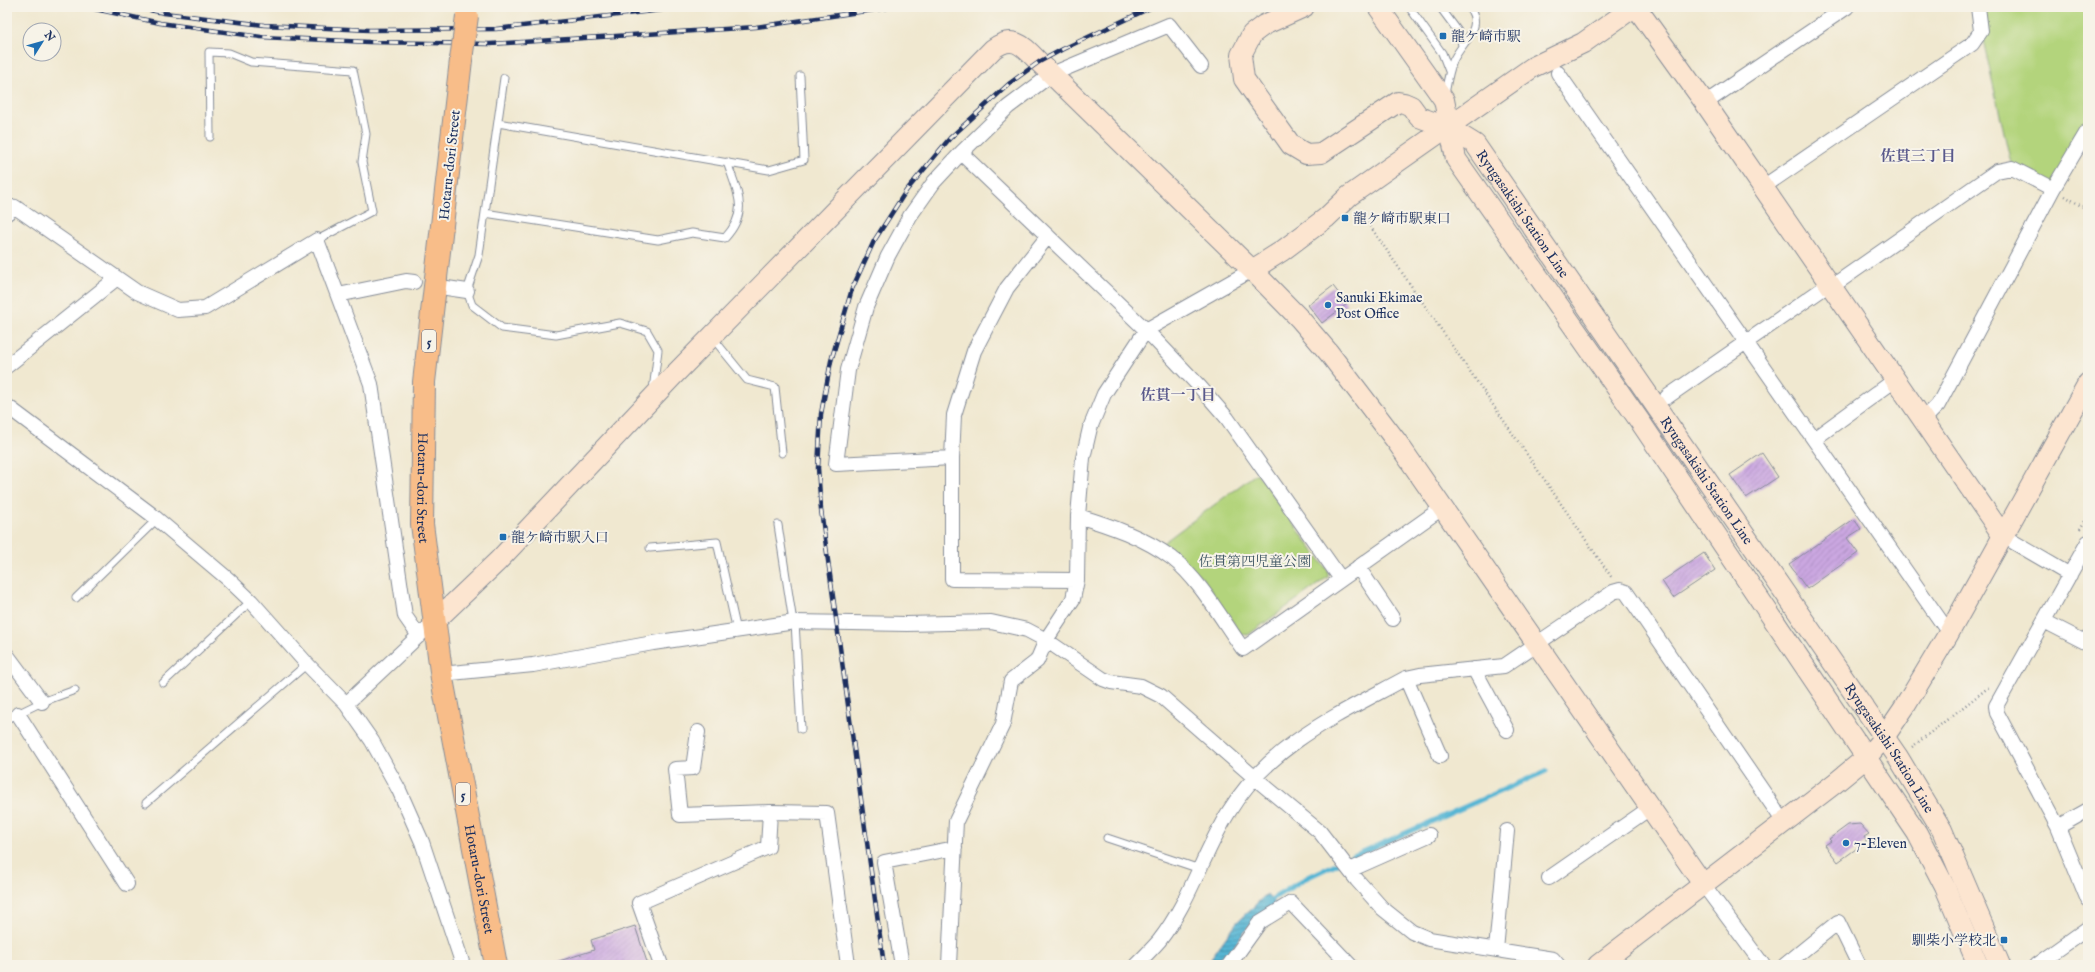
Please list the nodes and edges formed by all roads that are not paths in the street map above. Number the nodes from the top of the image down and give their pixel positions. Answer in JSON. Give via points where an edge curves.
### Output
{"nodes":[{"id":1,"x":1304,"y":7,"type":"edge"},
{"id":2,"x":1378,"y":7,"type":"edge"},
{"id":3,"x":1409,"y":7,"type":"edge"},
{"id":4,"x":1440,"y":7,"type":"edge"},
{"id":5,"x":1469,"y":7,"type":"edge"},
{"id":6,"x":1635,"y":7,"type":"edge"},
{"id":7,"x":1847,"y":7,"type":"edge"},
{"id":8,"x":1978,"y":7,"type":"edge"},
{"id":9,"x":467,"y":11,"type":"edge"},
{"id":10,"x":1462,"y":46,"type":"junction"},
{"id":11,"x":1201,"y":66,"type":"dead end"},
{"id":12,"x":1450,"y":71,"type":"junction"},
{"id":13,"x":1558,"y":73,"type":"dead end"},
{"id":14,"x":1052,"y":74,"type":"junction"},
{"id":15,"x":800,"y":76,"type":"dead end"},
{"id":16,"x":504,"y":78,"type":"dead end"},
{"id":17,"x":1444,"y":100,"type":"junction"},
{"id":18,"x":1705,"y":103,"type":"junction"},
{"id":19,"x":498,"y":123,"type":"junction"},
{"id":20,"x":1449,"y":128,"type":"junction"},
{"id":21,"x":2088,"y":130,"type":"edge"},
{"id":22,"x":210,"y":137,"type":"dead end"},
{"id":23,"x":961,"y":153,"type":"junction"},
{"id":24,"x":727,"y":162,"type":"junction"},
{"id":25,"x":1763,"y":187,"type":"junction"},
{"id":26,"x":2053,"y":189,"type":"junction"},
{"id":27,"x":485,"y":213,"type":"junction"},
{"id":28,"x":7,"y":214,"type":"edge"},
{"id":29,"x":1048,"y":236,"type":"junction"},
{"id":30,"x":317,"y":240,"type":"junction"},
{"id":31,"x":1252,"y":270,"type":"junction"},
{"id":32,"x":117,"y":278,"type":"junction"},
{"id":33,"x":414,"y":282,"type":"dead end"},
{"id":34,"x":447,"y":288,"type":"dead end"},
{"id":35,"x":1826,"y":288,"type":"junction"},
{"id":36,"x":467,"y":291,"type":"junction"},
{"id":37,"x":338,"y":295,"type":"junction"},
{"id":38,"x":1146,"y":330,"type":"junction"},
{"id":39,"x":712,"y":337,"type":"junction"},
{"id":40,"x":1746,"y":342,"type":"junction"},
{"id":41,"x":7,"y":366,"type":"edge"},
{"id":42,"x":1895,"y":380,"type":"junction"},
{"id":43,"x":2088,"y":383,"type":"edge"},
{"id":44,"x":652,"y":398,"type":"junction"},
{"id":45,"x":1667,"y":398,"type":"dead end"},
{"id":46,"x":7,"y":406,"type":"edge"},
{"id":47,"x":1922,"y":421,"type":"junction"},
{"id":48,"x":1814,"y":439,"type":"junction"},
{"id":49,"x":782,"y":453,"type":"dead end"},
{"id":50,"x":952,"y":458,"type":"junction"},
{"id":51,"x":1442,"y":508,"type":"junction"},
{"id":52,"x":1078,"y":516,"type":"junction"},
{"id":53,"x":157,"y":519,"type":"junction"},
{"id":54,"x":778,"y":525,"type":"dead end"},
{"id":55,"x":2003,"y":536,"type":"junction"},
{"id":56,"x":2082,"y":539,"type":"edge"},
{"id":57,"x":650,"y":548,"type":"dead end"},
{"id":58,"x":1358,"y":567,"type":"junction"},
{"id":59,"x":2070,"y":575,"type":"junction"},
{"id":60,"x":1341,"y":579,"type":"junction"},
{"id":61,"x":1077,"y":580,"type":"junction"},
{"id":62,"x":76,"y":598,"type":"dead end"},
{"id":63,"x":251,"y":601,"type":"junction"},
{"id":64,"x":1393,"y":619,"type":"dead end"},
{"id":65,"x":2044,"y":621,"type":"junction"},
{"id":66,"x":794,"y":622,"type":"junction"},
{"id":67,"x":426,"y":630,"type":"junction"},
{"id":68,"x":737,"y":631,"type":"junction"},
{"id":69,"x":1949,"y":633,"type":"junction"},
{"id":70,"x":2088,"y":638,"type":"edge"},
{"id":71,"x":1046,"y":640,"type":"junction"},
{"id":72,"x":1538,"y":644,"type":"junction"},
{"id":73,"x":7,"y":655,"type":"edge"},
{"id":74,"x":307,"y":664,"type":"junction"},
{"id":75,"x":1474,"y":669,"type":"junction"},
{"id":76,"x":441,"y":674,"type":"junction"},
{"id":77,"x":1406,"y":678,"type":"junction"},
{"id":78,"x":163,"y":683,"type":"dead end"},
{"id":79,"x":75,"y":690,"type":"dead end"},
{"id":80,"x":42,"y":702,"type":"junction"},
{"id":81,"x":346,"y":704,"type":"junction"},
{"id":82,"x":12,"y":717,"type":"edge"},
{"id":83,"x":801,"y":729,"type":"dead end"},
{"id":84,"x":1507,"y":730,"type":"dead end"},
{"id":85,"x":698,"y":732,"type":"dead end"},
{"id":86,"x":1885,"y":736,"type":"junction"},
{"id":87,"x":1440,"y":756,"type":"dead end"},
{"id":88,"x":1867,"y":757,"type":"junction"},
{"id":89,"x":1254,"y":778,"type":"junction"},
{"id":90,"x":146,"y":803,"type":"dead end"},
{"id":91,"x":1650,"y":808,"type":"junction"},
{"id":92,"x":2088,"y":810,"type":"edge"},
{"id":93,"x":770,"y":812,"type":"junction"},
{"id":94,"x":1784,"y":822,"type":"junction"},
{"id":95,"x":2058,"y":827,"type":"junction"},
{"id":96,"x":1507,"y":831,"type":"dead end"},
{"id":97,"x":1429,"y":835,"type":"dead end"},
{"id":98,"x":1107,"y":838,"type":"dead end"},
{"id":99,"x":955,"y":848,"type":"junction"},
{"id":100,"x":1200,"y":869,"type":"junction"},
{"id":101,"x":1350,"y":870,"type":"junction"},
{"id":102,"x":1548,"y":878,"type":"dead end"},
{"id":103,"x":127,"y":884,"type":"dead end"},
{"id":104,"x":1703,"y":884,"type":"junction"},
{"id":105,"x":2088,"y":900,"type":"edge"},
{"id":106,"x":2088,"y":928,"type":"edge"},
{"id":107,"x":1496,"y":950,"type":"junction"},
{"id":108,"x":463,"y":965,"type":"edge"},
{"id":109,"x":496,"y":965,"type":"edge"},
{"id":110,"x":661,"y":965,"type":"edge"},
{"id":111,"x":848,"y":965,"type":"edge"},
{"id":112,"x":902,"y":965,"type":"edge"},
{"id":113,"x":949,"y":965,"type":"edge"},
{"id":114,"x":1136,"y":965,"type":"edge"},
{"id":115,"x":1229,"y":965,"type":"edge"},
{"id":116,"x":1350,"y":965,"type":"edge"},
{"id":117,"x":1558,"y":965,"type":"edge"},
{"id":118,"x":1598,"y":965,"type":"edge"},
{"id":119,"x":1763,"y":965,"type":"edge"},
{"id":120,"x":1785,"y":965,"type":"edge"},
{"id":121,"x":1859,"y":965,"type":"edge"},
{"id":122,"x":1978,"y":965,"type":"edge"},
{"id":123,"x":2000,"y":965,"type":"edge"},
{"id":124,"x":2036,"y":965,"type":"edge"}],
"edges":[{"from":1,"to":20,"type":"street","via":[[1264,25],[1252,34],[1241,55],[1244,79],[1291,145],[1306,154],[1321,153],[1398,102],[1411,106],[1419,117]]},
{"from":2,"to":17,"type":"street"},
{"from":3,"to":12,"type":"lane","via":[[1442,53]]},
{"from":4,"to":10,"type":"lane","via":[[1460,34]]},
{"from":5,"to":10,"type":"lane","via":[[1476,22]]},
{"from":6,"to":18,"type":"street"},
{"from":6,"to":20,"type":"street","via":[[1583,43],[1533,67]]},
{"from":7,"to":18,"type":"street"},
{"from":8,"to":25,"type":"street","via":[[1981,31],[1972,44]]},
{"from":9,"to":67,"type":"main road","name":"Hotaru-dori Street","number":"5","bridge":true,"via":[[424,382],[422,524]]},
{"from":10,"to":12,"type":"lane"},
{"from":11,"to":14,"type":"street","via":[[1169,25]]},
{"from":12,"to":17,"type":"lane"},
{"from":13,"to":40,"type":"street"},
{"from":14,"to":23,"type":"street","via":[[1008,107]]},
{"from":14,"to":31,"type":"street"},
{"from":14,"to":39,"type":"street","via":[[1017,43],[1001,43],[993,49]]},
{"from":15,"to":24,"type":"lane","via":[[804,160],[769,170]]},
{"from":16,"to":19,"type":"lane"},
{"from":17,"to":20,"type":"street"},
{"from":18,"to":25,"type":"street"},
{"from":19,"to":24,"type":"lane"},
{"from":19,"to":27,"type":"lane"},
{"from":20,"to":31,"type":"street","via":[[1350,196],[1326,218]]},
{"from":20,"to":86,"type":"street","name":"Ryugasakishi Station Line","via":[[1475,144]]},
{"from":20,"to":88,"type":"street","name":"Ryugasakishi Station Line","via":[[1456,159],[1640,420]]},
{"from":21,"to":26,"type":"street"},
{"from":22,"to":30,"type":"lane","via":[[209,52],[230,53],[251,62],[353,70],[366,134],[362,162],[372,211]]},
{"from":23,"to":29,"type":"street"},
{"from":23,"to":50,"type":"street","via":[[934,182],[910,216],[888,256],[866,307],[848,370],[836,464]]},
{"from":24,"to":27,"type":"lane","via":[[740,203],[735,227],[725,238],[692,233],[658,240]]},
{"from":25,"to":35,"type":"street"},
{"from":26,"to":35,"type":"street","via":[[2012,168],[1997,171]]},
{"from":26,"to":47,"type":"street","via":[[1938,405]]},
{"from":27,"to":36,"type":"lane","via":[[480,256]]},
{"from":28,"to":32,"type":"street","via":[[15,207]]},
{"from":29,"to":38,"type":"street"},
{"from":29,"to":50,"type":"street","via":[[1007,288],[974,351],[954,415]]},
{"from":30,"to":32,"type":"street","via":[[205,308],[178,310],[137,292]]},
{"from":30,"to":37,"type":"street"},
{"from":31,"to":38,"type":"street"},
{"from":31,"to":51,"type":"street","via":[[1329,353],[1397,442]]},
{"from":32,"to":41,"type":"street"},
{"from":33,"to":37,"type":"street","via":[[406,281]]},
{"from":34,"to":36,"type":"street"},
{"from":35,"to":40,"type":"street"},
{"from":35,"to":42,"type":"street"},
{"from":36,"to":44,"type":"lane","via":[[472,305],[502,328],[556,335],[620,323],[647,331],[658,350]]},
{"from":37,"to":67,"type":"street","via":[[371,384],[405,616]]},
{"from":38,"to":52,"type":"street","via":[[1104,394],[1090,428],[1083,458]]},
{"from":38,"to":60,"type":"street","via":[[1227,418]]},
{"from":39,"to":44,"type":"street"},
{"from":39,"to":49,"type":"lane","via":[[747,380],[774,387]]},
{"from":40,"to":45,"type":"street"},
{"from":40,"to":48,"type":"street"},
{"from":42,"to":47,"type":"street"},
{"from":42,"to":48,"type":"street"},
{"from":43,"to":55,"type":"street"},
{"from":44,"to":67,"type":"street","via":[[498,561]]},
{"from":46,"to":53,"type":"street"},
{"from":47,"to":55,"type":"street"},
{"from":48,"to":69,"type":"street"},
{"from":50,"to":61,"type":"street","via":[[952,579]]},
{"from":51,"to":58,"type":"street"},
{"from":51,"to":72,"type":"street"},
{"from":52,"to":60,"type":"street","via":[[1129,534],[1172,559],[1194,580],[1243,649]]},
{"from":52,"to":61,"type":"street"},
{"from":53,"to":62,"type":"lane"},
{"from":53,"to":63,"type":"street"},
{"from":54,"to":66,"type":"lane"},
{"from":55,"to":59,"type":"street"},
{"from":55,"to":69,"type":"street"},
{"from":56,"to":59,"type":"street"},
{"from":57,"to":68,"type":"lane","via":[[717,542]]},
{"from":58,"to":60,"type":"street"},
{"from":58,"to":64,"type":"street"},
{"from":59,"to":65,"type":"street"},
{"from":61,"to":71,"type":"street","via":[[1073,599]]},
{"from":63,"to":74,"type":"street"},
{"from":63,"to":78,"type":"lane"},
{"from":65,"to":70,"type":"street","via":[[2086,642]]},
{"from":65,"to":95,"type":"street","via":[[1996,706]]},
{"from":66,"to":68,"type":"street"},
{"from":66,"to":71,"type":"street","via":[[991,622],[1027,630]]},
{"from":66,"to":83,"type":"lane"},
{"from":67,"to":76,"type":"main road","name":"Hotaru-dori Street","number":"5"},
{"from":67,"to":81,"type":"street"},
{"from":68,"to":76,"type":"street","via":[[533,665]]},
{"from":69,"to":86,"type":"street"},
{"from":71,"to":89,"type":"street","via":[[1103,679],[1141,686],[1161,696]]},
{"from":71,"to":99,"type":"street","via":[[1037,661],[1011,681],[1003,724],[956,821]]},
{"from":72,"to":75,"type":"street","via":[[1504,666]]},
{"from":72,"to":91,"type":"street"},
{"from":72,"to":94,"type":"street","via":[[1613,592],[1626,592]]},
{"from":73,"to":80,"type":"street"},
{"from":74,"to":81,"type":"street"},
{"from":74,"to":90,"type":"lane"},
{"from":75,"to":77,"type":"street"},
{"from":75,"to":84,"type":"street"},
{"from":76,"to":109,"type":"main road","name":"Hotaru-dori Street","number":"5"},
{"from":77,"to":87,"type":"street"},
{"from":77,"to":89,"type":"street","via":[[1309,732],[1274,757]]},
{"from":79,"to":80,"type":"lane"},
{"from":80,"to":82,"type":"lane"},
{"from":81,"to":108,"type":"street","via":[[372,741],[399,790],[422,842]]},
{"from":82,"to":103,"type":"street"},
{"from":85,"to":93,"type":"street","via":[[693,768],[676,769],[680,815]]},
{"from":86,"to":88,"type":"street"},
{"from":86,"to":123,"type":"street","name":"Ryugasakishi Station Line","via":[[1942,830]]},
{"from":88,"to":94,"type":"street"},
{"from":88,"to":122,"type":"street","name":"Ryugasakishi Station Line","via":[[1918,833],[1945,887]]},
{"from":89,"to":100,"type":"street","via":[[1229,813]]},
{"from":89,"to":101,"type":"street","via":[[1320,832]]},
{"from":91,"to":102,"type":"street"},
{"from":91,"to":104,"type":"street"},
{"from":92,"to":95,"type":"street"},
{"from":93,"to":110,"type":"street","via":[[768,847],[639,903]]},
{"from":93,"to":111,"type":"street","via":[[827,813]]},
{"from":94,"to":104,"type":"street"},
{"from":95,"to":105,"type":"street"},
{"from":96,"to":107,"type":"street"},
{"from":97,"to":101,"type":"street"},
{"from":98,"to":100,"type":"lane"},
{"from":99,"to":112,"type":"street","via":[[884,862]]},
{"from":99,"to":113,"type":"street"},
{"from":100,"to":114,"type":"street","via":[[1160,940]]},
{"from":101,"to":107,"type":"street","via":[[1382,908],[1412,932],[1429,939]]},
{"from":104,"to":118,"type":"street"},
{"from":104,"to":119,"type":"street"},
{"from":106,"to":124,"type":"street"},
{"from":107,"to":117,"type":"street","via":[[1553,959]]},
{"from":115,"to":116,"type":"street","via":[[1260,922],[1291,903]]},
{"from":120,"to":121,"type":"street","via":[[1838,922]]}]}
